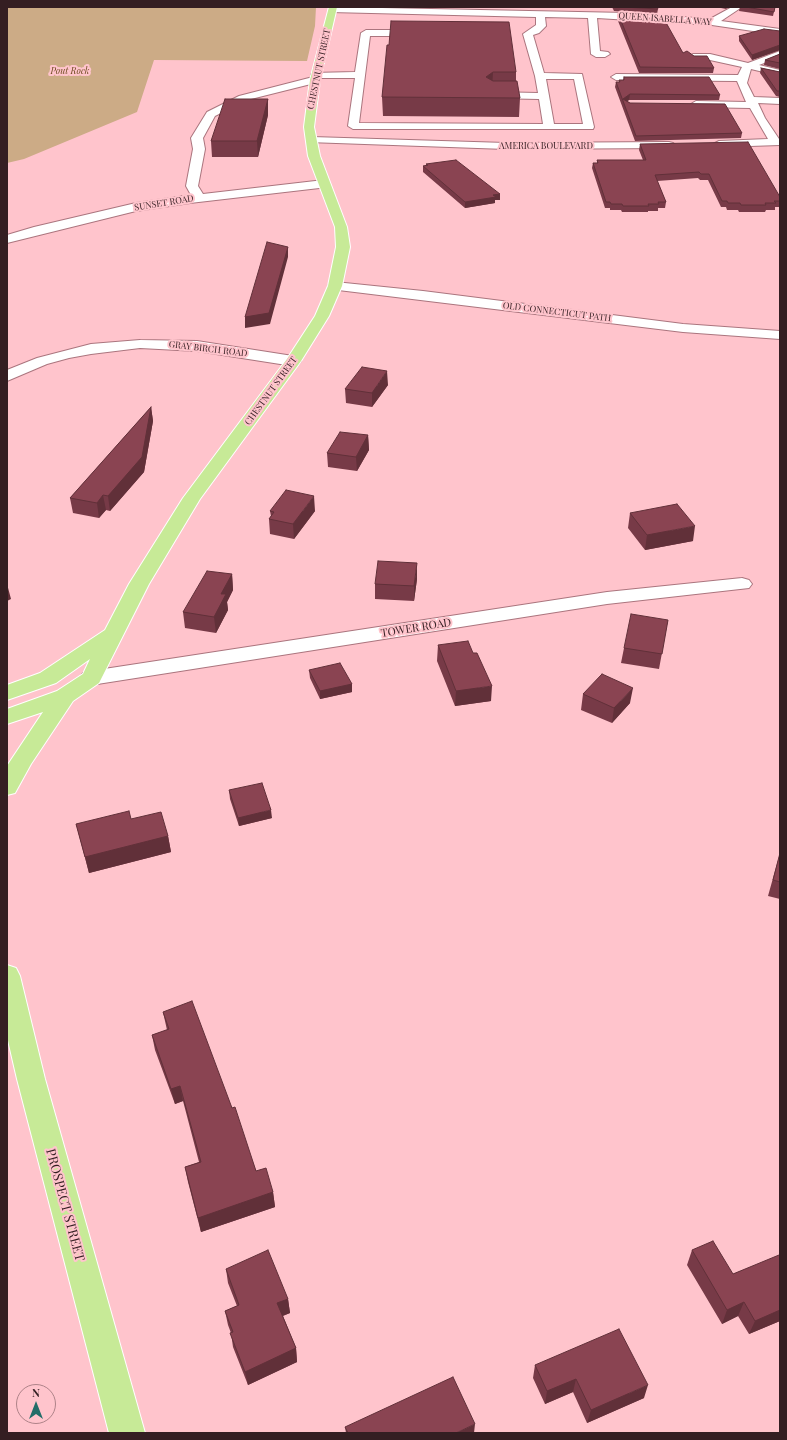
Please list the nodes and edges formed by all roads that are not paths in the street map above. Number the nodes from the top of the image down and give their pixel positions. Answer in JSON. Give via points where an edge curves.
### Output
{"nodes":[{"id":1,"x":738,"y":7,"type":"edge"},
{"id":2,"x":333,"y":8,"type":"edge"},
{"id":3,"x":540,"y":14,"type":"junction"},
{"id":4,"x":592,"y":15,"type":"junction"},
{"id":5,"x":709,"y":21,"type":"junction"},
{"id":6,"x":366,"y":23,"type":"dead end"},
{"id":7,"x":694,"y":31,"type":"dead end"},
{"id":8,"x":780,"y":32,"type":"edge"},
{"id":9,"x":366,"y":33,"type":"junction"},
{"id":10,"x":428,"y":33,"type":"edge"},
{"id":11,"x":605,"y":54,"type":"dead end"},
{"id":12,"x":780,"y":54,"type":"edge"},
{"id":13,"x":693,"y":57,"type":"edge"},
{"id":14,"x":748,"y":66,"type":"junction"},
{"id":15,"x":780,"y":73,"type":"edge"},
{"id":16,"x":360,"y":75,"type":"junction"},
{"id":17,"x":540,"y":76,"type":"junction"},
{"id":18,"x":316,"y":77,"type":"junction"},
{"id":19,"x":616,"y":77,"type":"dead end"},
{"id":20,"x":742,"y":78,"type":"junction"},
{"id":21,"x":492,"y":95,"type":"edge"},
{"id":22,"x":543,"y":96,"type":"junction"},
{"id":23,"x":780,"y":101,"type":"edge"},
{"id":24,"x":751,"y":102,"type":"junction"},
{"id":25,"x":683,"y":104,"type":"edge"},
{"id":26,"x":549,"y":127,"type":"junction"},
{"id":27,"x":768,"y":131,"type":"junction"},
{"id":28,"x":780,"y":131,"type":"edge"},
{"id":29,"x":713,"y":134,"type":"edge"},
{"id":30,"x":735,"y":134,"type":"edge"},
{"id":31,"x":676,"y":135,"type":"edge"},
{"id":32,"x":312,"y":140,"type":"junction"},
{"id":33,"x":778,"y":142,"type":"edge"},
{"id":34,"x":704,"y":144,"type":"edge"},
{"id":35,"x":682,"y":145,"type":"edge"},
{"id":36,"x":644,"y":146,"type":"junction"},
{"id":37,"x":324,"y":184,"type":"junction"},
{"id":38,"x":199,"y":198,"type":"junction"},
{"id":39,"x":7,"y":240,"type":"edge"},
{"id":40,"x":335,"y":286,"type":"junction"},
{"id":41,"x":780,"y":335,"type":"edge"},
{"id":42,"x":293,"y":361,"type":"junction"},
{"id":43,"x":7,"y":376,"type":"edge"},
{"id":44,"x":742,"y":584,"type":"dead end"},
{"id":45,"x":112,"y":634,"type":"junction"},
{"id":46,"x":91,"y":678,"type":"junction"},
{"id":47,"x":7,"y":693,"type":"edge"},
{"id":48,"x":65,"y":696,"type":"junction"},
{"id":49,"x":7,"y":717,"type":"edge"},
{"id":50,"x":7,"y":787,"type":"edge"},
{"id":51,"x":7,"y":976,"type":"edge"},
{"id":52,"x":127,"y":1433,"type":"edge"}],
"edges":[{"from":1,"to":5,"type":"street"},
{"from":2,"to":3,"type":"street","name":"QUEEN ISABELLA WAY"},
{"from":2,"to":18,"type":"main road","name":"CHESTNUT STREET"},
{"from":3,"to":4,"type":"street","name":"QUEEN ISABELLA WAY"},
{"from":3,"to":17,"type":"street","via":[[541,26],[536,31],[524,34]]},
{"from":4,"to":5,"type":"street","name":"QUEEN ISABELLA WAY"},
{"from":4,"to":11,"type":"street","via":[[596,54]]},
{"from":5,"to":7,"type":"street"},
{"from":5,"to":8,"type":"street","name":"QUEEN ISABELLA WAY"},
{"from":6,"to":9,"type":"street"},
{"from":9,"to":10,"type":"street"},
{"from":9,"to":16,"type":"street"},
{"from":12,"to":14,"type":"street"},
{"from":13,"to":14,"type":"street","via":[[710,57]]},
{"from":14,"to":15,"type":"street"},
{"from":14,"to":20,"type":"street"},
{"from":16,"to":18,"type":"street"},
{"from":16,"to":26,"type":"street","via":[[353,126]]},
{"from":17,"to":22,"type":"street"},
{"from":17,"to":26,"type":"street","via":[[578,76],[589,127]]},
{"from":18,"to":32,"type":"main road","name":"CHESTNUT STREET","via":[[308,127]]},
{"from":18,"to":38,"type":"street","via":[[243,98],[211,114],[197,138],[199,149],[192,186]]},
{"from":19,"to":20,"type":"street"},
{"from":20,"to":24,"type":"street"},
{"from":21,"to":22,"type":"street"},
{"from":22,"to":26,"type":"street"},
{"from":23,"to":24,"type":"street"},
{"from":24,"to":25,"type":"street"},
{"from":24,"to":27,"type":"street"},
{"from":27,"to":28,"type":"street"},
{"from":27,"to":33,"type":"street"},
{"from":29,"to":30,"type":"street"},
{"from":31,"to":36,"type":"street","via":[[646,135]]},
{"from":32,"to":36,"type":"street","name":"AMERICA BOULEVARD","via":[[506,146]]},
{"from":32,"to":37,"type":"main road","name":"CHESTNUT STREET","via":[[314,156]]},
{"from":33,"to":34,"type":"street"},
{"from":35,"to":36,"type":"street","name":"AMERICA BOULEVARD"},
{"from":37,"to":38,"type":"street","name":"SUNSET ROAD"},
{"from":37,"to":40,"type":"main road","name":"CHESTNUT STREET","via":[[341,227],[343,247]]},
{"from":38,"to":39,"type":"street","name":"SUNSET ROAD","via":[[136,207]]},
{"from":40,"to":41,"type":"street","name":"OLD CONNECTICUT PATH","via":[[683,328]]},
{"from":40,"to":42,"type":"main road","name":"CHESTNUT STREET","via":[[322,316]]},
{"from":42,"to":43,"type":"street","name":"GRAY BIRCH ROAD","via":[[197,346],[140,344],[67,354],[42,361]]},
{"from":42,"to":45,"type":"main road","name":"CHESTNUT STREET","via":[[192,498],[138,584]]},
{"from":44,"to":46,"type":"street","name":"TOWER ROAD","via":[[607,598]]},
{"from":45,"to":46,"type":"main road"},
{"from":45,"to":47,"type":"main road","name":"CHESTNUT STREET","via":[[48,678]]},
{"from":46,"to":48,"type":"main road"},
{"from":48,"to":49,"type":"main road"},
{"from":48,"to":50,"type":"main road","via":[[21,761]]},
{"from":51,"to":52,"type":"main road","name":"PROSPECT STREET","via":[[31,1079]]}]}
